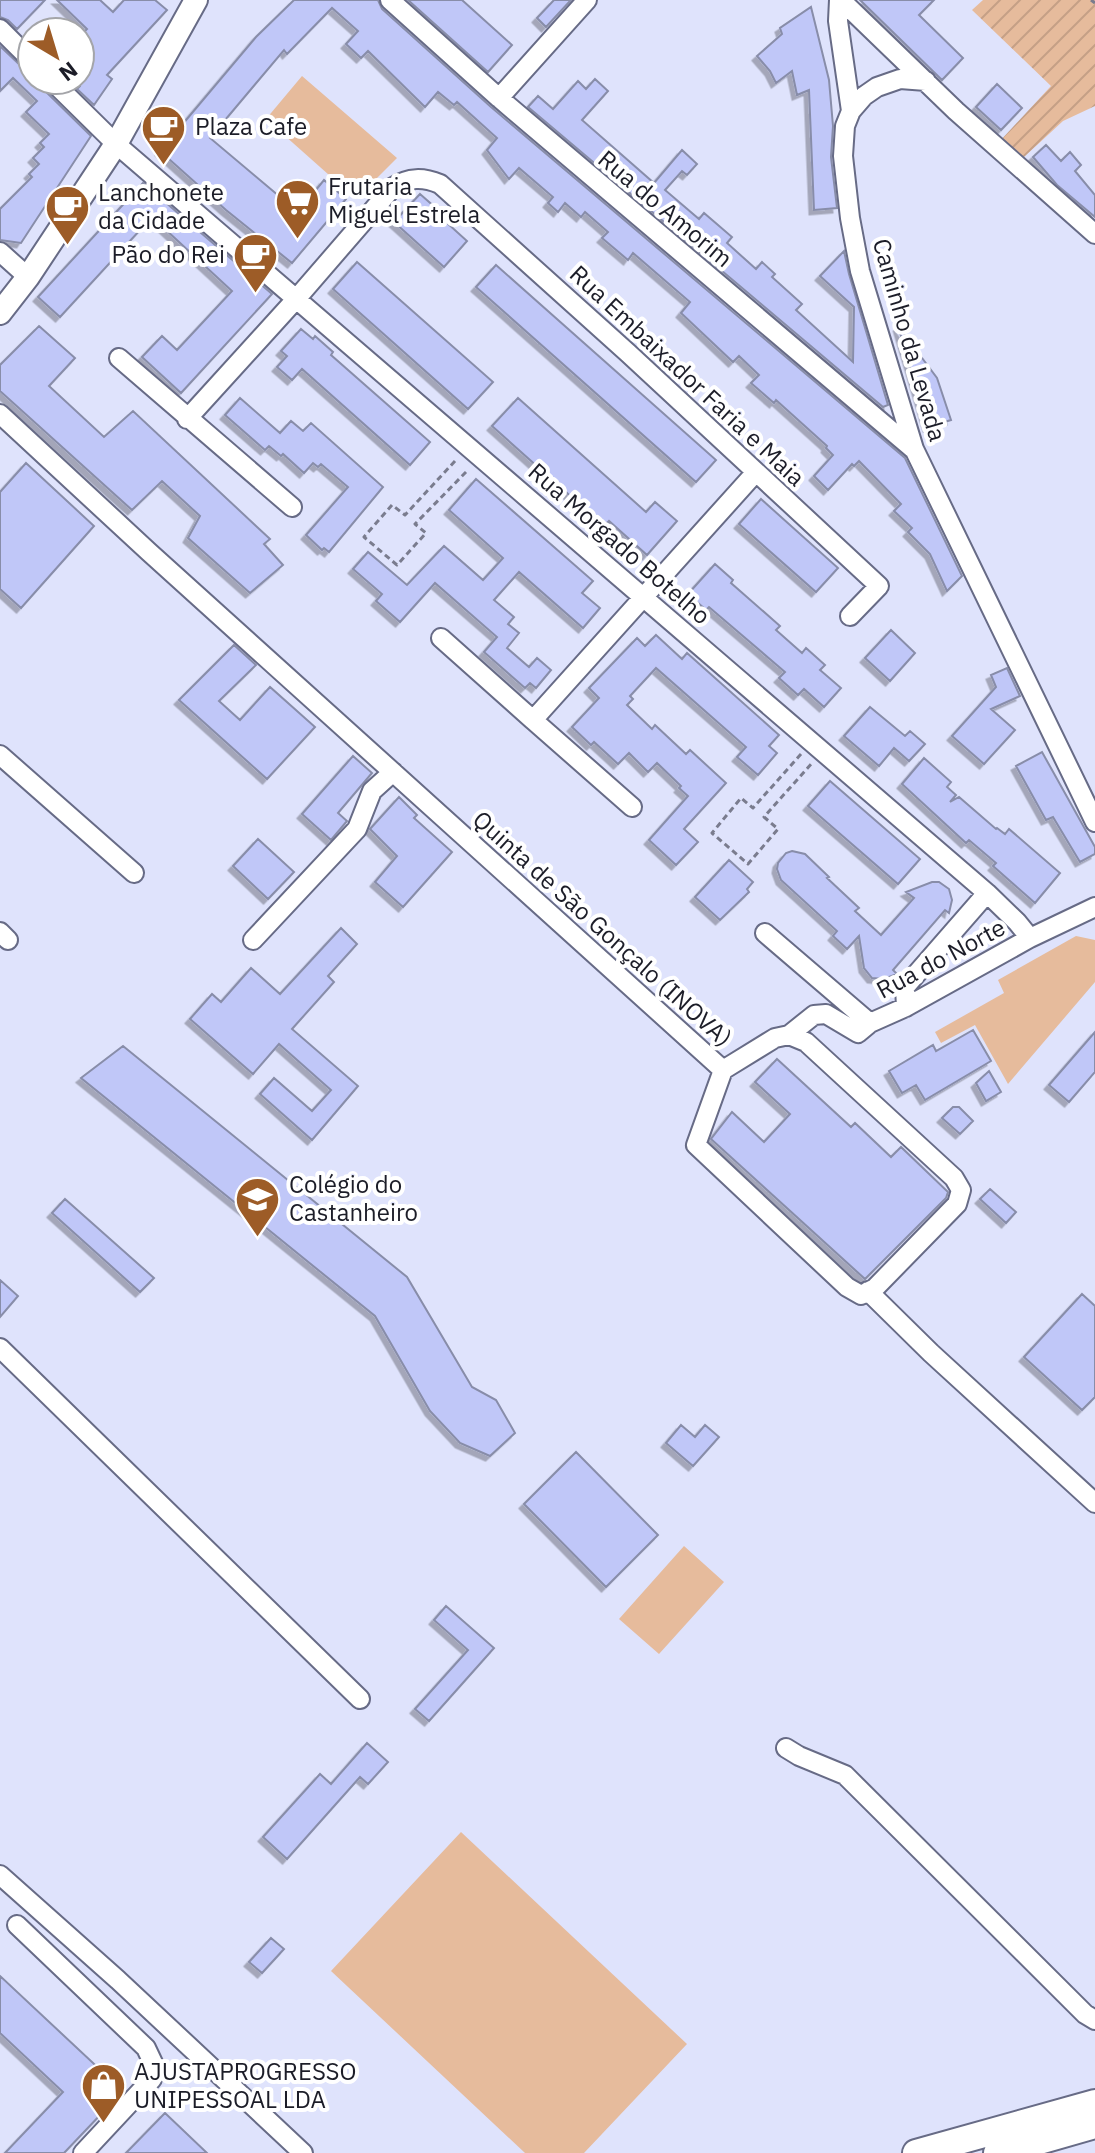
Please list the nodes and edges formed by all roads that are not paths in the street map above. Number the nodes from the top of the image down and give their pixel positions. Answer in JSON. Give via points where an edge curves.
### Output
{"nodes":[{"id":1,"x":196,"y":0,"type":"edge"},
{"id":2,"x":390,"y":0,"type":"edge"},
{"id":3,"x":587,"y":0,"type":"edge"},
{"id":4,"x":840,"y":0,"type":"edge"},
{"id":5,"x":0,"y":29,"type":"edge"},
{"id":6,"x":16,"y":45,"type":"edge"},
{"id":7,"x":926,"y":81,"type":"junction"},
{"id":8,"x":67,"y":96,"type":"edge"},
{"id":9,"x":499,"y":98,"type":"junction"},
{"id":10,"x":851,"y":111,"type":"junction"},
{"id":11,"x":116,"y":144,"type":"junction"},
{"id":12,"x":1095,"y":234,"type":"edge"},
{"id":13,"x":0,"y":252,"type":"edge"},
{"id":14,"x":28,"y":277,"type":"junction"},
{"id":15,"x":297,"y":298,"type":"junction"},
{"id":16,"x":0,"y":313,"type":"edge"},
{"id":17,"x":119,"y":358,"type":"dead end"},
{"id":18,"x":0,"y":414,"type":"edge"},
{"id":19,"x":187,"y":419,"type":"junction"},
{"id":20,"x":914,"y":449,"type":"junction"},
{"id":21,"x":756,"y":472,"type":"junction"},
{"id":22,"x":292,"y":507,"type":"dead end"},
{"id":23,"x":644,"y":597,"type":"junction"},
{"id":24,"x":850,"y":616,"type":"dead end"},
{"id":25,"x":441,"y":638,"type":"dead end"},
{"id":26,"x":533,"y":720,"type":"junction"},
{"id":27,"x":0,"y":755,"type":"edge"},
{"id":28,"x":393,"y":772,"type":"junction"},
{"id":29,"x":632,"y":807,"type":"dead end"},
{"id":30,"x":1095,"y":822,"type":"edge"},
{"id":31,"x":134,"y":873,"type":"dead end"},
{"id":32,"x":987,"y":893,"type":"junction"},
{"id":33,"x":1095,"y":907,"type":"edge"},
{"id":34,"x":765,"y":933,"type":"dead end"},
{"id":35,"x":1030,"y":938,"type":"junction"},
{"id":36,"x":253,"y":940,"type":"dead end"},
{"id":37,"x":906,"y":1007,"type":"junction"},
{"id":38,"x":870,"y":1023,"type":"junction"},
{"id":39,"x":789,"y":1035,"type":"junction"},
{"id":40,"x":723,"y":1070,"type":"junction"},
{"id":41,"x":868,"y":1291,"type":"junction"},
{"id":42,"x":0,"y":1348,"type":"edge"},
{"id":43,"x":1095,"y":1503,"type":"edge"},
{"id":44,"x":360,"y":1699,"type":"dead end"},
{"id":45,"x":786,"y":1748,"type":"dead end"},
{"id":46,"x":0,"y":1875,"type":"edge"},
{"id":47,"x":17,"y":1925,"type":"dead end"},
{"id":48,"x":1095,"y":2020,"type":"edge"},
{"id":49,"x":1095,"y":2093,"type":"edge"},
{"id":50,"x":1087,"y":2119,"type":"edge"},
{"id":51,"x":83,"y":2153,"type":"edge"},
{"id":52,"x":303,"y":2153,"type":"edge"},
{"id":53,"x":916,"y":2153,"type":"edge"},
{"id":54,"x":997,"y":2153,"type":"edge"}],
"edges":[{"from":1,"to":11,"type":"main road"},
{"from":2,"to":9,"type":"street","name":"Rua do Amorim"},
{"from":3,"to":9,"type":"street"},
{"from":4,"to":7,"type":"street"},
{"from":4,"to":10,"type":"street","name":"Caminho da Levada","via":[[838,21]]},
{"from":5,"to":6,"type":"street"},
{"from":7,"to":10,"type":"street","via":[[900,79],[877,87]]},
{"from":7,"to":12,"type":"street"},
{"from":8,"to":11,"type":"street","name":"Rua Morgado Botelho"},
{"from":9,"to":20,"type":"street","name":"Rua do Amorim"},
{"from":10,"to":20,"type":"street","name":"Caminho da Levada","via":[[843,156],[850,218],[860,271]]},
{"from":11,"to":14,"type":"main road"},
{"from":11,"to":15,"type":"street","name":"Rua Morgado Botelho"},
{"from":13,"to":14,"type":"street"},
{"from":14,"to":16,"type":"main road"},
{"from":15,"to":19,"type":"street"},
{"from":15,"to":21,"type":"street","name":"Rua Embaixador Faria e Maia","via":[[393,187],[429,179]]},
{"from":15,"to":23,"type":"street","name":"Rua Morgado Botelho"},
{"from":17,"to":19,"type":"street"},
{"from":18,"to":28,"type":"street","name":"Quinta de São Gonçalo (INOVA)"},
{"from":19,"to":22,"type":"street"},
{"from":20,"to":30,"type":"street","name":"Caminho da Levada"},
{"from":21,"to":23,"type":"street"},
{"from":21,"to":24,"type":"street","name":"Rua Embaixador Faria e Maia","via":[[879,586]]},
{"from":23,"to":26,"type":"street"},
{"from":23,"to":32,"type":"street","name":"Rua Morgado Botelho"},
{"from":25,"to":26,"type":"street"},
{"from":26,"to":29,"type":"street"},
{"from":27,"to":31,"type":"street"},
{"from":28,"to":36,"type":"street","via":[[372,791],[357,829]]},
{"from":28,"to":40,"type":"street","name":"Quinta de São Gonçalo (INOVA)"},
{"from":32,"to":35,"type":"street","name":"Rua Morgado Botelho"},
{"from":32,"to":37,"type":"street","via":[[905,987]]},
{"from":33,"to":35,"type":"street"},
{"from":34,"to":38,"type":"street","name":"Rua do Norte"},
{"from":35,"to":37,"type":"street","name":"Rua do Norte"},
{"from":37,"to":38,"type":"street","name":"Rua do Norte"},
{"from":38,"to":39,"type":"street","name":"Quinta de São Gonçalo (INOVA)","via":[[858,1033],[826,1014],[814,1015]]},
{"from":39,"to":40,"type":"street","name":"Quinta de São Gonçalo (INOVA)"},
{"from":39,"to":41,"type":"street","via":[[806,1042],[961,1190],[957,1204]]},
{"from":40,"to":41,"type":"street","via":[[696,1145],[847,1287],[861,1295]]},
{"from":41,"to":43,"type":"street"},
{"from":42,"to":44,"type":"street"},
{"from":45,"to":48,"type":"street","via":[[845,1775]]},
{"from":46,"to":52,"type":"street"},
{"from":47,"to":51,"type":"street","via":[[146,2048],[154,2065],[152,2079]]},
{"from":49,"to":50,"type":"highway"},
{"from":50,"to":53,"type":"highway"},
{"from":50,"to":54,"type":"highway"}]}
